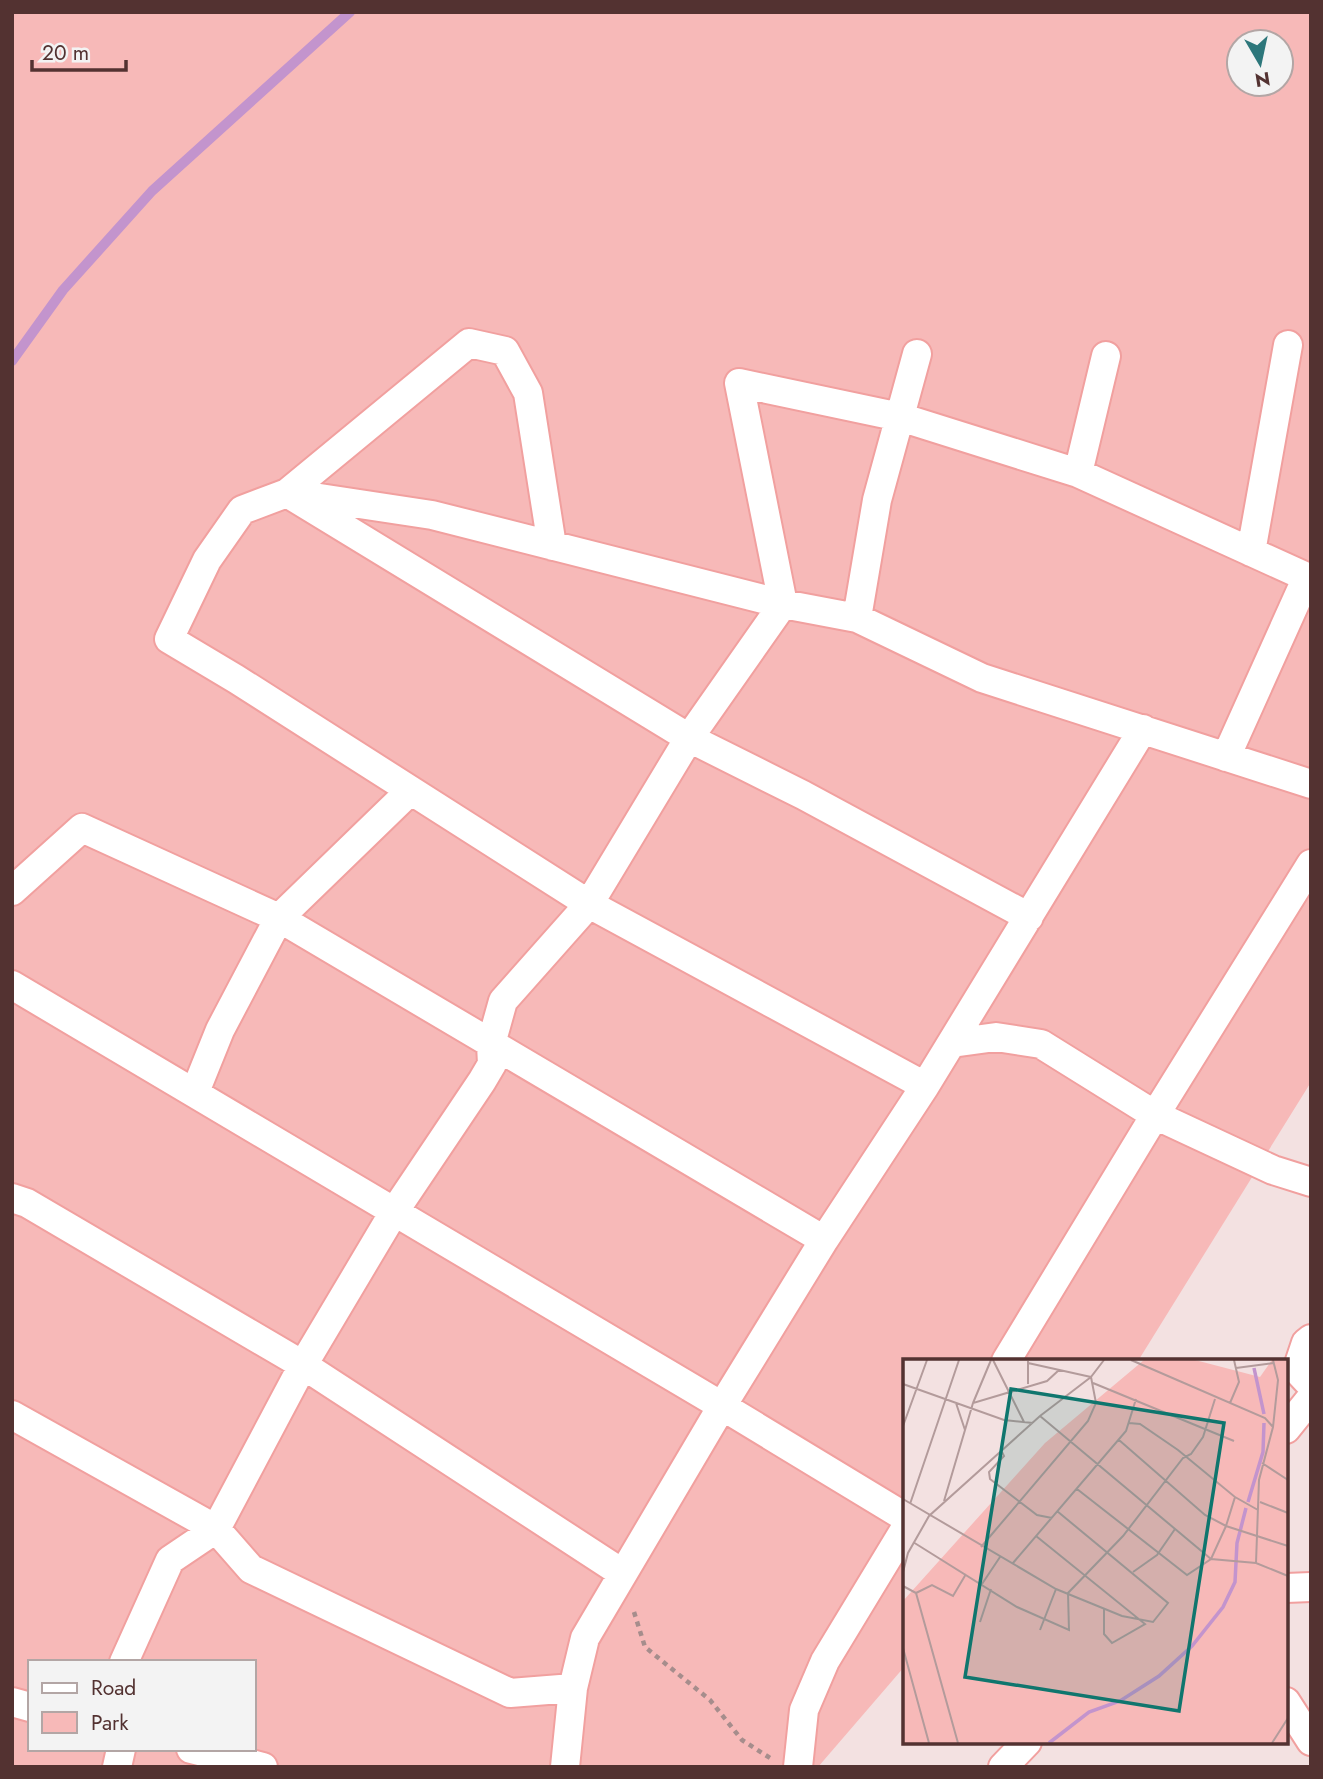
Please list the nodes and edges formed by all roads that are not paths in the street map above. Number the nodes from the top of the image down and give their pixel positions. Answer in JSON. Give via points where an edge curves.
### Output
{"nodes":[{"id":1,"x":1288,"y":345,"type":"dead end"},
{"id":2,"x":917,"y":354,"type":"dead end"},
{"id":3,"x":1106,"y":356,"type":"dead end"},
{"id":4,"x":900,"y":416,"type":"junction"},
{"id":5,"x":1078,"y":473,"type":"junction"},
{"id":6,"x":286,"y":493,"type":"junction"},
{"id":7,"x":552,"y":546,"type":"junction"},
{"id":8,"x":1251,"y":552,"type":"junction"},
{"id":9,"x":1309,"y":578,"type":"edge"},
{"id":10,"x":783,"y":604,"type":"junction"},
{"id":11,"x":857,"y":618,"type":"junction"},
{"id":12,"x":1143,"y":729,"type":"junction"},
{"id":13,"x":689,"y":738,"type":"junction"},
{"id":14,"x":1226,"y":757,"type":"junction"},
{"id":15,"x":1311,"y":784,"type":"edge"},
{"id":16,"x":410,"y":790,"type":"junction"},
{"id":17,"x":1311,"y":864,"type":"edge"},
{"id":18,"x":12,"y":891,"type":"edge"},
{"id":19,"x":589,"y":904,"type":"junction"},
{"id":20,"x":1029,"y":917,"type":"junction"},
{"id":21,"x":279,"y":918,"type":"junction"},
{"id":22,"x":12,"y":985,"type":"edge"},
{"id":23,"x":952,"y":1043,"type":"junction"},
{"id":24,"x":491,"y":1044,"type":"junction"},
{"id":25,"x":925,"y":1086,"type":"junction"},
{"id":26,"x":195,"y":1092,"type":"junction"},
{"id":27,"x":1155,"y":1115,"type":"junction"},
{"id":28,"x":1311,"y":1182,"type":"edge"},
{"id":29,"x":12,"y":1198,"type":"edge"},
{"id":30,"x":394,"y":1212,"type":"junction"},
{"id":31,"x":824,"y":1240,"type":"junction"},
{"id":32,"x":1311,"y":1339,"type":"edge"},
{"id":33,"x":1007,"y":1359,"type":"edge"},
{"id":34,"x":303,"y":1365,"type":"junction"},
{"id":35,"x":1311,"y":1385,"type":"edge"},
{"id":36,"x":1311,"y":1398,"type":"edge"},
{"id":37,"x":722,"y":1406,"type":"junction"},
{"id":38,"x":12,"y":1415,"type":"edge"},
{"id":39,"x":1288,"y":1427,"type":"edge"},
{"id":40,"x":903,"y":1516,"type":"edge"},
{"id":41,"x":216,"y":1529,"type":"junction"},
{"id":42,"x":903,"y":1532,"type":"edge"},
{"id":43,"x":622,"y":1573,"type":"junction"},
{"id":44,"x":1311,"y":1587,"type":"edge"},
{"id":45,"x":1288,"y":1588,"type":"edge"},
{"id":46,"x":125,"y":1660,"type":"edge"},
{"id":47,"x":573,"y":1688,"type":"junction"},
{"id":48,"x":1288,"y":1705,"type":"edge"},
{"id":49,"x":1311,"y":1741,"type":"edge"},
{"id":50,"x":1025,"y":1744,"type":"edge"},
{"id":51,"x":199,"y":1751,"type":"edge"},
{"id":52,"x":785,"y":1763,"type":"edge"},
{"id":53,"x":262,"y":1767,"type":"edge"},
{"id":54,"x":565,"y":1767,"type":"edge"},
{"id":55,"x":1003,"y":1767,"type":"edge"}],
"edges":[{"from":1,"to":8,"type":"street"},
{"from":2,"to":4,"type":"street"},
{"from":3,"to":5,"type":"street"},
{"from":4,"to":5,"type":"street"},
{"from":4,"to":10,"type":"street","via":[[739,383]]},
{"from":4,"to":11,"type":"street","via":[[877,500]]},
{"from":5,"to":8,"type":"street"},
{"from":6,"to":7,"type":"street","via":[[432,515]]},
{"from":6,"to":7,"type":"street","via":[[469,343],[505,351],[528,393]]},
{"from":6,"to":13,"type":"street"},
{"from":6,"to":16,"type":"street","via":[[242,510],[207,559],[169,639]]},
{"from":7,"to":10,"type":"street"},
{"from":8,"to":9,"type":"street"},
{"from":9,"to":14,"type":"street"},
{"from":10,"to":11,"type":"street"},
{"from":10,"to":13,"type":"street"},
{"from":11,"to":12,"type":"street","via":[[982,678]]},
{"from":12,"to":14,"type":"street"},
{"from":12,"to":20,"type":"street"},
{"from":13,"to":19,"type":"street"},
{"from":13,"to":20,"type":"street"},
{"from":14,"to":15,"type":"street"},
{"from":16,"to":19,"type":"street"},
{"from":16,"to":21,"type":"street"},
{"from":17,"to":27,"type":"street"},
{"from":18,"to":21,"type":"street","via":[[82,828]]},
{"from":19,"to":24,"type":"street","via":[[503,1001]]},
{"from":19,"to":25,"type":"street"},
{"from":20,"to":23,"type":"street"},
{"from":21,"to":24,"type":"street"},
{"from":21,"to":26,"type":"street","via":[[220,1030]]},
{"from":22,"to":26,"type":"street"},
{"from":23,"to":25,"type":"street"},
{"from":23,"to":27,"type":"street","via":[[996,1037],[1041,1044]]},
{"from":24,"to":30,"type":"street","via":[[492,1063],[482,1081]]},
{"from":24,"to":31,"type":"street"},
{"from":25,"to":31,"type":"street"},
{"from":26,"to":30,"type":"street"},
{"from":27,"to":28,"type":"street","via":[[1273,1170]]},
{"from":27,"to":33,"type":"street"},
{"from":29,"to":34,"type":"street"},
{"from":30,"to":34,"type":"street"},
{"from":30,"to":37,"type":"street"},
{"from":31,"to":37,"type":"street"},
{"from":32,"to":35,"type":"street","via":[[1297,1370]]},
{"from":34,"to":41,"type":"street"},
{"from":34,"to":43,"type":"street"},
{"from":36,"to":39,"type":"street"},
{"from":37,"to":40,"type":"street"},
{"from":37,"to":43,"type":"street"},
{"from":38,"to":41,"type":"street"},
{"from":41,"to":46,"type":"street","via":[[170,1560]]},
{"from":41,"to":47,"type":"street","via":[[251,1569],[510,1693]]},
{"from":42,"to":52,"type":"street","via":[[825,1661]]},
{"from":43,"to":47,"type":"street","via":[[585,1639]]},
{"from":44,"to":45,"type":"street"},
{"from":47,"to":54,"type":"street"},
{"from":48,"to":49,"type":"street"},
{"from":50,"to":55,"type":"street"},
{"from":51,"to":53,"type":"street"}]}
